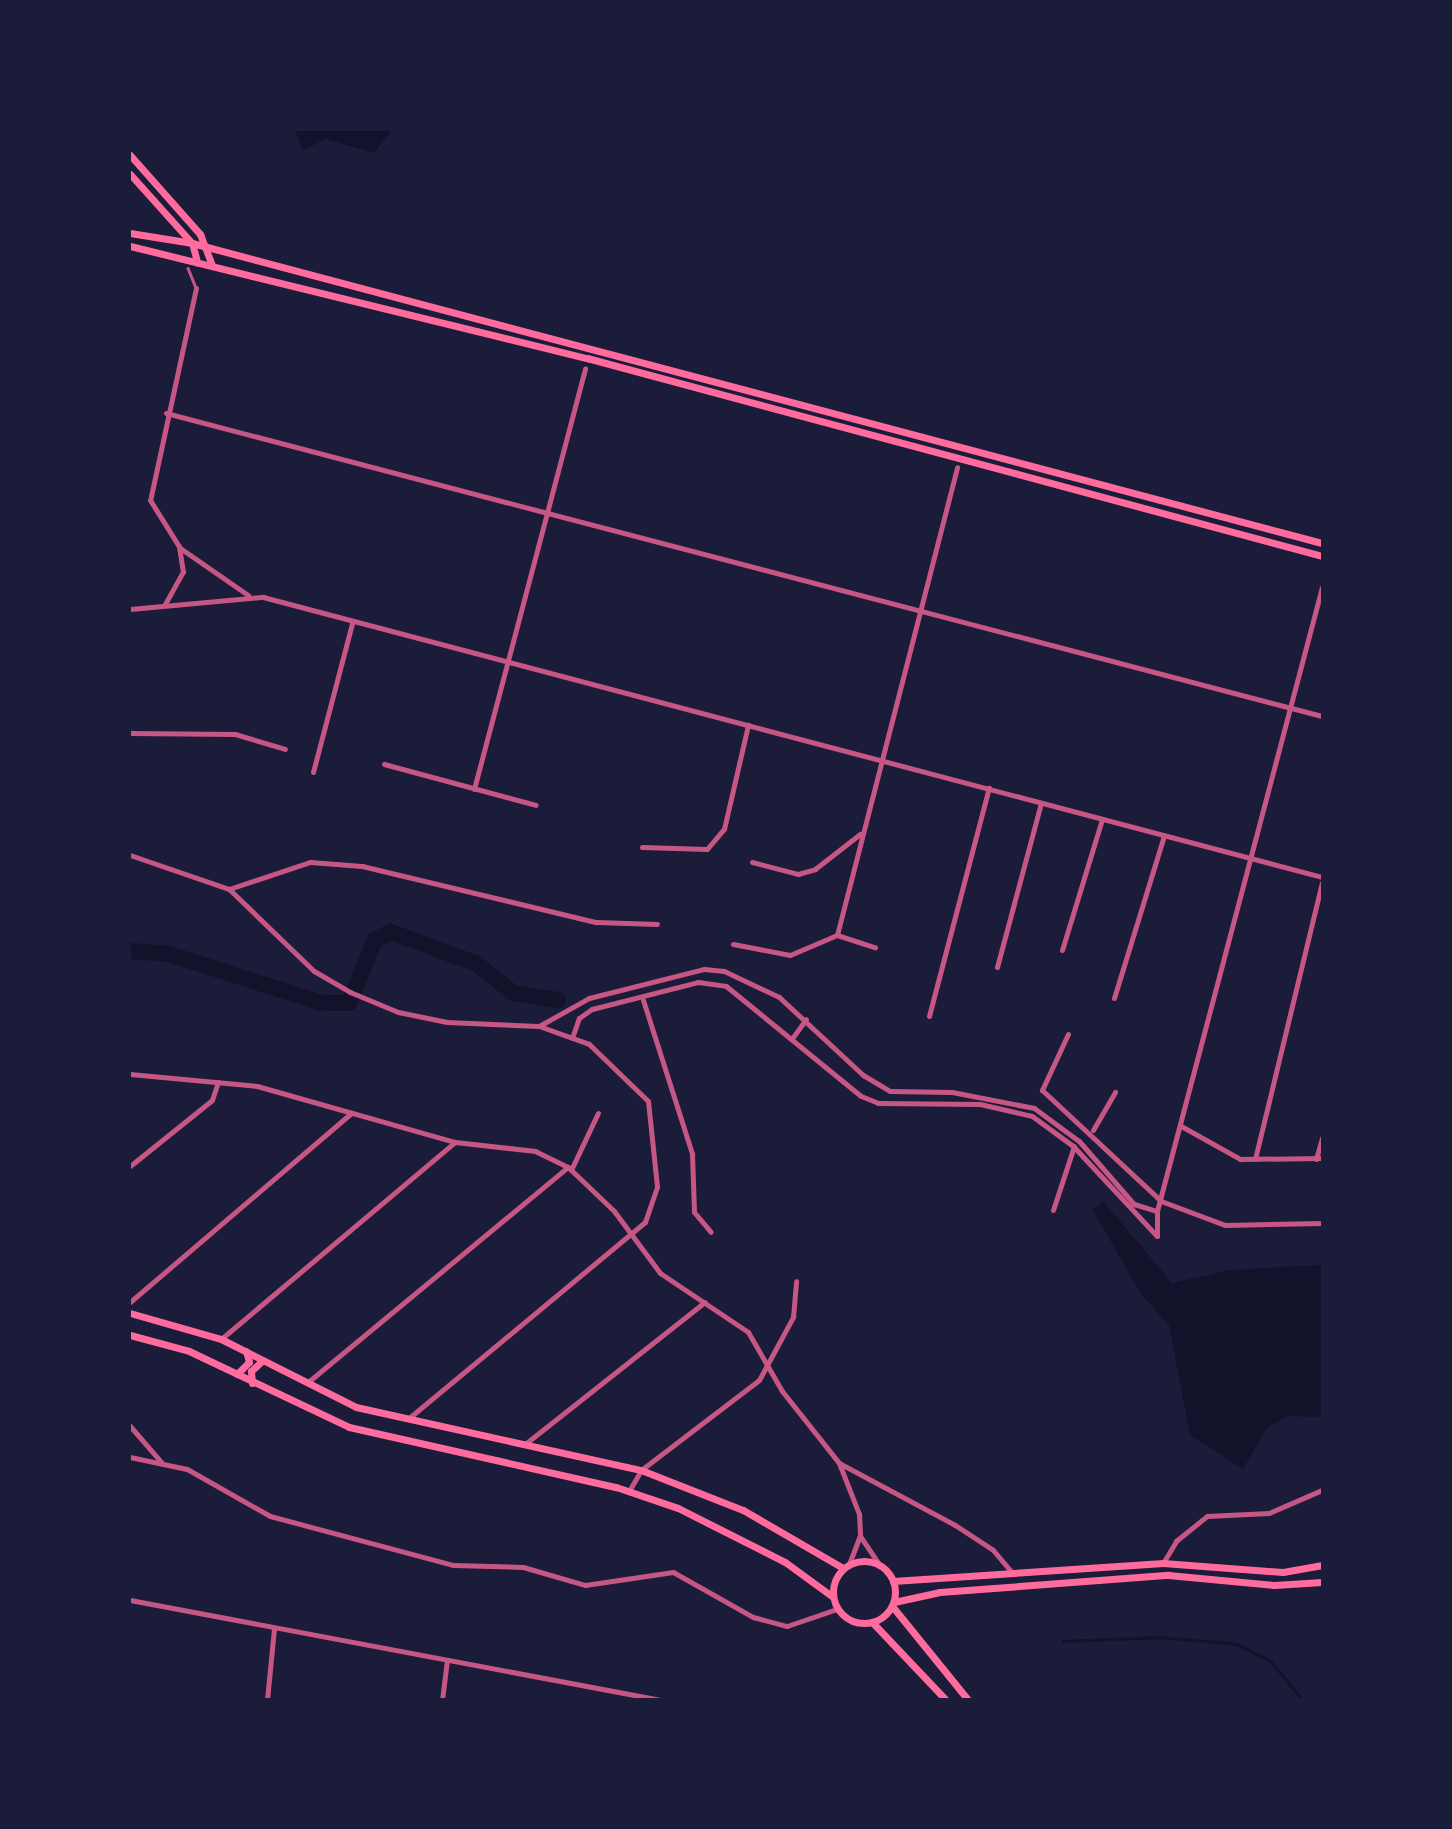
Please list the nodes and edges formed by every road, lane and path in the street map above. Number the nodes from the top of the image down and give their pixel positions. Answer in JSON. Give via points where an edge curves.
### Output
{"nodes":[{"id":1,"x":130,"y":155,"type":"edge"},
{"id":2,"x":130,"y":174,"type":"edge"},
{"id":3,"x":130,"y":233,"type":"edge"},
{"id":4,"x":192,"y":243,"type":"junction"},
{"id":5,"x":130,"y":246,"type":"edge"},
{"id":6,"x":209,"y":248,"type":"junction"},
{"id":7,"x":197,"y":262,"type":"junction"},
{"id":8,"x":212,"y":265,"type":"junction"},
{"id":9,"x":188,"y":268,"type":"dead end"},
{"id":10,"x":196,"y":288,"type":"joint"},
{"id":11,"x":585,"y":368,"type":"dead end"},
{"id":12,"x":166,"y":413,"type":"junction"},
{"id":13,"x":957,"y":467,"type":"dead end"},
{"id":14,"x":546,"y":509,"type":"junction"},
{"id":15,"x":1322,"y":543,"type":"edge"},
{"id":16,"x":179,"y":546,"type":"junction"},
{"id":17,"x":1322,"y":556,"type":"edge"},
{"id":18,"x":1322,"y":587,"type":"edge"},
{"id":19,"x":248,"y":595,"type":"junction"},
{"id":20,"x":165,"y":605,"type":"junction"},
{"id":21,"x":919,"y":608,"type":"junction"},
{"id":22,"x":130,"y":609,"type":"edge"},
{"id":23,"x":352,"y":623,"type":"junction"},
{"id":24,"x":506,"y":663,"type":"junction"},
{"id":25,"x":1290,"y":706,"type":"junction"},
{"id":26,"x":1322,"y":716,"type":"edge"},
{"id":27,"x":748,"y":725,"type":"junction"},
{"id":28,"x":130,"y":733,"type":"edge"},
{"id":29,"x":285,"y":749,"type":"dead end"},
{"id":30,"x":880,"y":759,"type":"junction"},
{"id":31,"x":384,"y":764,"type":"dead end"},
{"id":32,"x":313,"y":772,"type":"dead end"},
{"id":33,"x":989,"y":788,"type":"junction"},
{"id":34,"x":474,"y":789,"type":"junction"},
{"id":35,"x":1041,"y":803,"type":"junction"},
{"id":36,"x":536,"y":805,"type":"dead end"},
{"id":37,"x":1102,"y":819,"type":"junction"},
{"id":38,"x":862,"y":833,"type":"junction"},
{"id":39,"x":1164,"y":835,"type":"junction"},
{"id":40,"x":642,"y":847,"type":"dead end"},
{"id":41,"x":130,"y":855,"type":"edge"},
{"id":42,"x":1253,"y":858,"type":"junction"},
{"id":43,"x":752,"y":862,"type":"dead end"},
{"id":44,"x":1322,"y":880,"type":"edge"},
{"id":45,"x":229,"y":889,"type":"junction"},
{"id":46,"x":657,"y":924,"type":"dead end"},
{"id":47,"x":837,"y":935,"type":"junction"},
{"id":48,"x":733,"y":944,"type":"dead end"},
{"id":49,"x":875,"y":947,"type":"dead end"},
{"id":50,"x":1062,"y":950,"type":"dead end"},
{"id":51,"x":997,"y":967,"type":"dead end"},
{"id":52,"x":658,"y":979,"type":"junction"},
{"id":53,"x":661,"y":994,"type":"junction"},
{"id":54,"x":1114,"y":998,"type":"dead end"},
{"id":55,"x":643,"y":1000,"type":"junction"},
{"id":56,"x":929,"y":1016,"type":"dead end"},
{"id":57,"x":806,"y":1019,"type":"junction"},
{"id":58,"x":540,"y":1026,"type":"junction"},
{"id":59,"x":1068,"y":1034,"type":"dead end"},
{"id":60,"x":793,"y":1037,"type":"junction"},
{"id":61,"x":572,"y":1038,"type":"junction"},
{"id":62,"x":130,"y":1074,"type":"edge"},
{"id":63,"x":218,"y":1082,"type":"junction"},
{"id":64,"x":1115,"y":1092,"type":"dead end"},
{"id":65,"x":351,"y":1113,"type":"junction"},
{"id":66,"x":598,"y":1113,"type":"dead end"},
{"id":67,"x":1181,"y":1126,"type":"junction"},
{"id":68,"x":1093,"y":1130,"type":"junction"},
{"id":69,"x":1322,"y":1138,"type":"edge"},
{"id":70,"x":455,"y":1142,"type":"junction"},
{"id":71,"x":1076,"y":1144,"type":"junction"},
{"id":72,"x":1255,"y":1159,"type":"junction"},
{"id":73,"x":1319,"y":1159,"type":"edge"},
{"id":74,"x":130,"y":1166,"type":"edge"},
{"id":75,"x":569,"y":1169,"type":"junction"},
{"id":76,"x":1161,"y":1201,"type":"junction"},
{"id":77,"x":1053,"y":1210,"type":"dead end"},
{"id":78,"x":1157,"y":1211,"type":"junction"},
{"id":79,"x":1322,"y":1223,"type":"edge"},
{"id":80,"x":711,"y":1231,"type":"dead end"},
{"id":81,"x":631,"y":1236,"type":"junction"},
{"id":82,"x":796,"y":1281,"type":"dead end"},
{"id":83,"x":130,"y":1302,"type":"edge"},
{"id":84,"x":705,"y":1302,"type":"junction"},
{"id":85,"x":130,"y":1313,"type":"edge"},
{"id":86,"x":130,"y":1335,"type":"edge"},
{"id":87,"x":221,"y":1339,"type":"junction"},
{"id":88,"x":246,"y":1351,"type":"junction"},
{"id":89,"x":263,"y":1360,"type":"junction"},
{"id":90,"x":765,"y":1362,"type":"junction"},
{"id":91,"x":237,"y":1374,"type":"junction"},
{"id":92,"x":309,"y":1382,"type":"junction"},
{"id":93,"x":252,"y":1383,"type":"junction"},
{"id":94,"x":408,"y":1419,"type":"junction"},
{"id":95,"x":130,"y":1426,"type":"edge"},
{"id":96,"x":525,"y":1444,"type":"junction"},
{"id":97,"x":130,"y":1457,"type":"edge"},
{"id":98,"x":162,"y":1463,"type":"junction"},
{"id":99,"x":839,"y":1463,"type":"junction"},
{"id":100,"x":641,"y":1470,"type":"junction"},
{"id":101,"x":1322,"y":1490,"type":"edge"},
{"id":102,"x":629,"y":1491,"type":"junction"},
{"id":103,"x":860,"y":1536,"type":"junction"},
{"id":104,"x":1164,"y":1563,"type":"junction"},
{"id":105,"x":878,"y":1564,"type":"junction"},
{"id":106,"x":1322,"y":1565,"type":"edge"},
{"id":107,"x":846,"y":1566,"type":"junction"},
{"id":108,"x":1014,"y":1576,"type":"junction"},
{"id":109,"x":893,"y":1581,"type":"junction"},
{"id":110,"x":1322,"y":1582,"type":"edge"},
{"id":111,"x":833,"y":1597,"type":"junction"},
{"id":112,"x":130,"y":1600,"type":"edge"},
{"id":113,"x":893,"y":1604,"type":"junction"},
{"id":114,"x":837,"y":1609,"type":"junction"},
{"id":115,"x":872,"y":1622,"type":"junction"},
{"id":116,"x":274,"y":1628,"type":"junction"},
{"id":117,"x":447,"y":1660,"type":"junction"},
{"id":118,"x":619,"y":1696,"type":"edge"},
{"id":119,"x":267,"y":1699,"type":"edge"},
{"id":120,"x":442,"y":1699,"type":"edge"},
{"id":121,"x":661,"y":1699,"type":"edge"},
{"id":122,"x":946,"y":1699,"type":"edge"},
{"id":123,"x":968,"y":1699,"type":"edge"},
{"id":124,"x":1157,"y":1699,"type":"edge"},
{"id":125,"x":1181,"y":1699,"type":"edge"}],
"edges":[{"from":1,"to":6,"type":"main road"},
{"from":2,"to":4,"type":"main road"},
{"from":3,"to":4,"type":"main road"},
{"from":4,"to":6,"type":"main road"},
{"from":4,"to":7,"type":"main road"},
{"from":5,"to":7,"type":"main road"},
{"from":6,"to":8,"type":"main road"},
{"from":6,"to":15,"type":"main road"},
{"from":7,"to":8,"type":"main road"},
{"from":8,"to":17,"type":"main road","via":[[955,455]]},
{"from":9,"to":10,"type":"lane","via":[[195,272]]},
{"from":10,"to":12,"type":"street"},
{"from":11,"to":14,"type":"street"},
{"from":12,"to":14,"type":"street"},
{"from":12,"to":16,"type":"street","via":[[150,500]]},
{"from":13,"to":21,"type":"street"},
{"from":14,"to":21,"type":"street"},
{"from":14,"to":24,"type":"street"},
{"from":16,"to":19,"type":"street"},
{"from":16,"to":20,"type":"street","via":[[183,572]]},
{"from":18,"to":25,"type":"street"},
{"from":19,"to":20,"type":"street"},
{"from":19,"to":23,"type":"street"},
{"from":20,"to":22,"type":"street"},
{"from":21,"to":25,"type":"street"},
{"from":21,"to":30,"type":"street"},
{"from":23,"to":24,"type":"street"},
{"from":23,"to":32,"type":"street"},
{"from":24,"to":27,"type":"street"},
{"from":24,"to":34,"type":"street"},
{"from":25,"to":26,"type":"street"},
{"from":25,"to":42,"type":"street"},
{"from":27,"to":30,"type":"street"},
{"from":27,"to":40,"type":"street","via":[[724,829],[716,839],[707,849]]},
{"from":28,"to":29,"type":"street","via":[[235,734]]},
{"from":30,"to":33,"type":"street"},
{"from":30,"to":38,"type":"street"},
{"from":31,"to":34,"type":"street"},
{"from":33,"to":35,"type":"street"},
{"from":33,"to":56,"type":"street"},
{"from":34,"to":36,"type":"street"},
{"from":35,"to":37,"type":"street"},
{"from":35,"to":51,"type":"street"},
{"from":37,"to":39,"type":"street"},
{"from":37,"to":50,"type":"street"},
{"from":38,"to":43,"type":"street","via":[[806,872]]},
{"from":38,"to":47,"type":"street"},
{"from":39,"to":42,"type":"street"},
{"from":39,"to":54,"type":"street"},
{"from":41,"to":45,"type":"street"},
{"from":42,"to":44,"type":"street"},
{"from":42,"to":67,"type":"street"},
{"from":44,"to":72,"type":"street"},
{"from":45,"to":46,"type":"street","via":[[310,862],[362,866],[596,922]]},
{"from":45,"to":58,"type":"street","via":[[314,971],[350,992],[398,1012],[480,1028],[511,1021]]},
{"from":47,"to":48,"type":"street","via":[[790,954]]},
{"from":47,"to":49,"type":"street"},
{"from":52,"to":53,"type":"street"},
{"from":52,"to":57,"type":"street","via":[[724,971],[761,985]]},
{"from":52,"to":58,"type":"street","via":[[589,998]]},
{"from":53,"to":55,"type":"street"},
{"from":53,"to":60,"type":"street","via":[[698,982],[726,986]]},
{"from":55,"to":61,"type":"street","via":[[584,1013]]},
{"from":55,"to":80,"type":"street","via":[[692,1154],[694,1212]]},
{"from":57,"to":60,"type":"street"},
{"from":57,"to":71,"type":"street","via":[[863,1075],[890,1091],[1015,1101]]},
{"from":58,"to":61,"type":"street"},
{"from":59,"to":68,"type":"street","via":[[1042,1090]]},
{"from":60,"to":71,"type":"street","via":[[841,1080],[878,1102],[945,1100],[1012,1108]]},
{"from":61,"to":81,"type":"street","via":[[614,1063],[648,1101],[655,1124],[657,1187],[645,1222]]},
{"from":62,"to":63,"type":"street"},
{"from":63,"to":65,"type":"street"},
{"from":63,"to":74,"type":"street","via":[[212,1100]]},
{"from":64,"to":68,"type":"street"},
{"from":65,"to":70,"type":"street"},
{"from":65,"to":83,"type":"street"},
{"from":66,"to":75,"type":"street"},
{"from":67,"to":72,"type":"street","via":[[1226,1154]]},
{"from":67,"to":76,"type":"street"},
{"from":68,"to":76,"type":"street"},
{"from":69,"to":73,"type":"street"},
{"from":70,"to":75,"type":"street","via":[[508,1144]]},
{"from":70,"to":87,"type":"street"},
{"from":71,"to":77,"type":"street"},
{"from":71,"to":78,"type":"street","via":[[1135,1203]]},
{"from":71,"to":78,"type":"street","via":[[1154,1237]]},
{"from":72,"to":73,"type":"street"},
{"from":75,"to":81,"type":"street"},
{"from":75,"to":92,"type":"street"},
{"from":76,"to":78,"type":"street"},
{"from":76,"to":79,"type":"street","via":[[1234,1226]]},
{"from":81,"to":84,"type":"street","via":[[660,1273]]},
{"from":81,"to":94,"type":"street"},
{"from":82,"to":90,"type":"street","via":[[793,1317]]},
{"from":84,"to":90,"type":"street","via":[[748,1332]]},
{"from":84,"to":96,"type":"street"},
{"from":85,"to":87,"type":"main road"},
{"from":86,"to":91,"type":"main road","via":[[171,1344]]},
{"from":87,"to":88,"type":"main road"},
{"from":88,"to":89,"type":"main road"},
{"from":88,"to":91,"type":"main road","via":[[249,1362]]},
{"from":89,"to":92,"type":"main road"},
{"from":89,"to":93,"type":"main road","via":[[251,1371]]},
{"from":90,"to":99,"type":"street"},
{"from":90,"to":100,"type":"street","via":[[759,1380]]},
{"from":91,"to":93,"type":"main road"},
{"from":92,"to":94,"type":"main road","via":[[356,1407]]},
{"from":93,"to":102,"type":"main road","via":[[359,1430]]},
{"from":94,"to":96,"type":"main road"},
{"from":95,"to":98,"type":"street"},
{"from":96,"to":100,"type":"main road"},
{"from":97,"to":98,"type":"street"},
{"from":98,"to":114,"type":"street","via":[[187,1469],[270,1516],[453,1565],[523,1567],[585,1585],[673,1572],[753,1616],[787,1626]]},
{"from":99,"to":103,"type":"street","via":[[856,1503]]},
{"from":99,"to":108,"type":"street","via":[[993,1550]]},
{"from":100,"to":102,"type":"street"},
{"from":100,"to":107,"type":"main road","via":[[743,1510]]},
{"from":101,"to":104,"type":"street","via":[[1263,1514],[1207,1516],[1176,1541]]},
{"from":102,"to":111,"type":"main road","via":[[709,1521]]},
{"from":103,"to":105,"type":"street"},
{"from":103,"to":107,"type":"street"},
{"from":104,"to":106,"type":"main road","via":[[1283,1572]]},
{"from":104,"to":108,"type":"main road"},
{"from":105,"to":107,"type":"main road"},
{"from":105,"to":109,"type":"main road"},
{"from":107,"to":111,"type":"main road"},
{"from":108,"to":109,"type":"main road"},
{"from":109,"to":113,"type":"main road"},
{"from":110,"to":113,"type":"main road","via":[[1275,1585],[1168,1575],[940,1592]]},
{"from":111,"to":114,"type":"main road"},
{"from":112,"to":116,"type":"street"},
{"from":113,"to":115,"type":"main road"},
{"from":113,"to":123,"type":"main road"},
{"from":114,"to":115,"type":"main road","via":[[849,1619]]},
{"from":115,"to":122,"type":"main road"},
{"from":116,"to":117,"type":"street"},
{"from":116,"to":119,"type":"street"},
{"from":117,"to":118,"type":"street"},
{"from":117,"to":120,"type":"street"},
{"from":118,"to":121,"type":"street"},
{"from":124,"to":125,"type":"street"}]}
